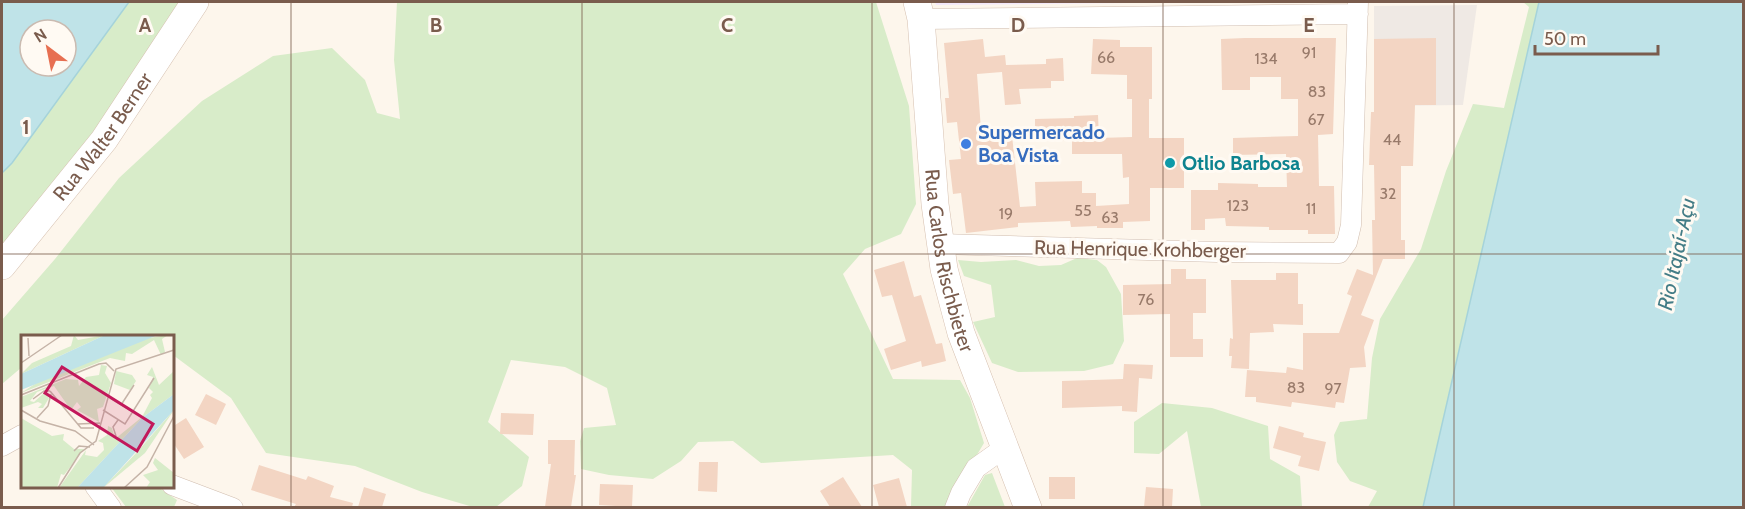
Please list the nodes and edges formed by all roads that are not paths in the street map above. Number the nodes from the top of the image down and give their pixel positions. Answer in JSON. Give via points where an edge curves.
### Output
{"nodes":[{"id":1,"x":195,"y":2,"type":"edge"},
{"id":2,"x":1358,"y":8,"type":"edge"},
{"id":3,"x":1144,"y":9,"type":"edge"},
{"id":4,"x":919,"y":10,"type":"edge"},
{"id":5,"x":940,"y":244,"type":"junction"},
{"id":6,"x":2,"y":267,"type":"edge"},
{"id":7,"x":21,"y":436,"type":"edge"},
{"id":8,"x":2,"y":446,"type":"edge"},
{"id":9,"x":1004,"y":448,"type":"junction"},
{"id":10,"x":174,"y":486,"type":"edge"},
{"id":11,"x":97,"y":488,"type":"edge"},
{"id":12,"x":111,"y":507,"type":"edge"},
{"id":13,"x":233,"y":507,"type":"edge"},
{"id":14,"x":955,"y":507,"type":"edge"},
{"id":15,"x":1028,"y":507,"type":"edge"}],
"edges":[{"from":1,"to":6,"type":"street","name":"Rua Walter Berner","via":[[104,140]]},
{"from":2,"to":3,"type":"street"},
{"from":2,"to":5,"type":"street","name":"Rua Henrique Krohberger","via":[[1351,225],[1347,242],[1339,253]]},
{"from":3,"to":4,"type":"street"},
{"from":4,"to":5,"type":"street","name":"Rua Carlos Rischbieter"},
{"from":5,"to":9,"type":"street","name":"Rua Carlos Rischbieter","via":[[961,333]]},
{"from":7,"to":8,"type":"street"},
{"from":9,"to":14,"type":"street","via":[[976,468]]},
{"from":9,"to":15,"type":"street","name":"Rua Carlos Rischbieter"},
{"from":10,"to":13,"type":"street"},
{"from":11,"to":12,"type":"street"}]}
